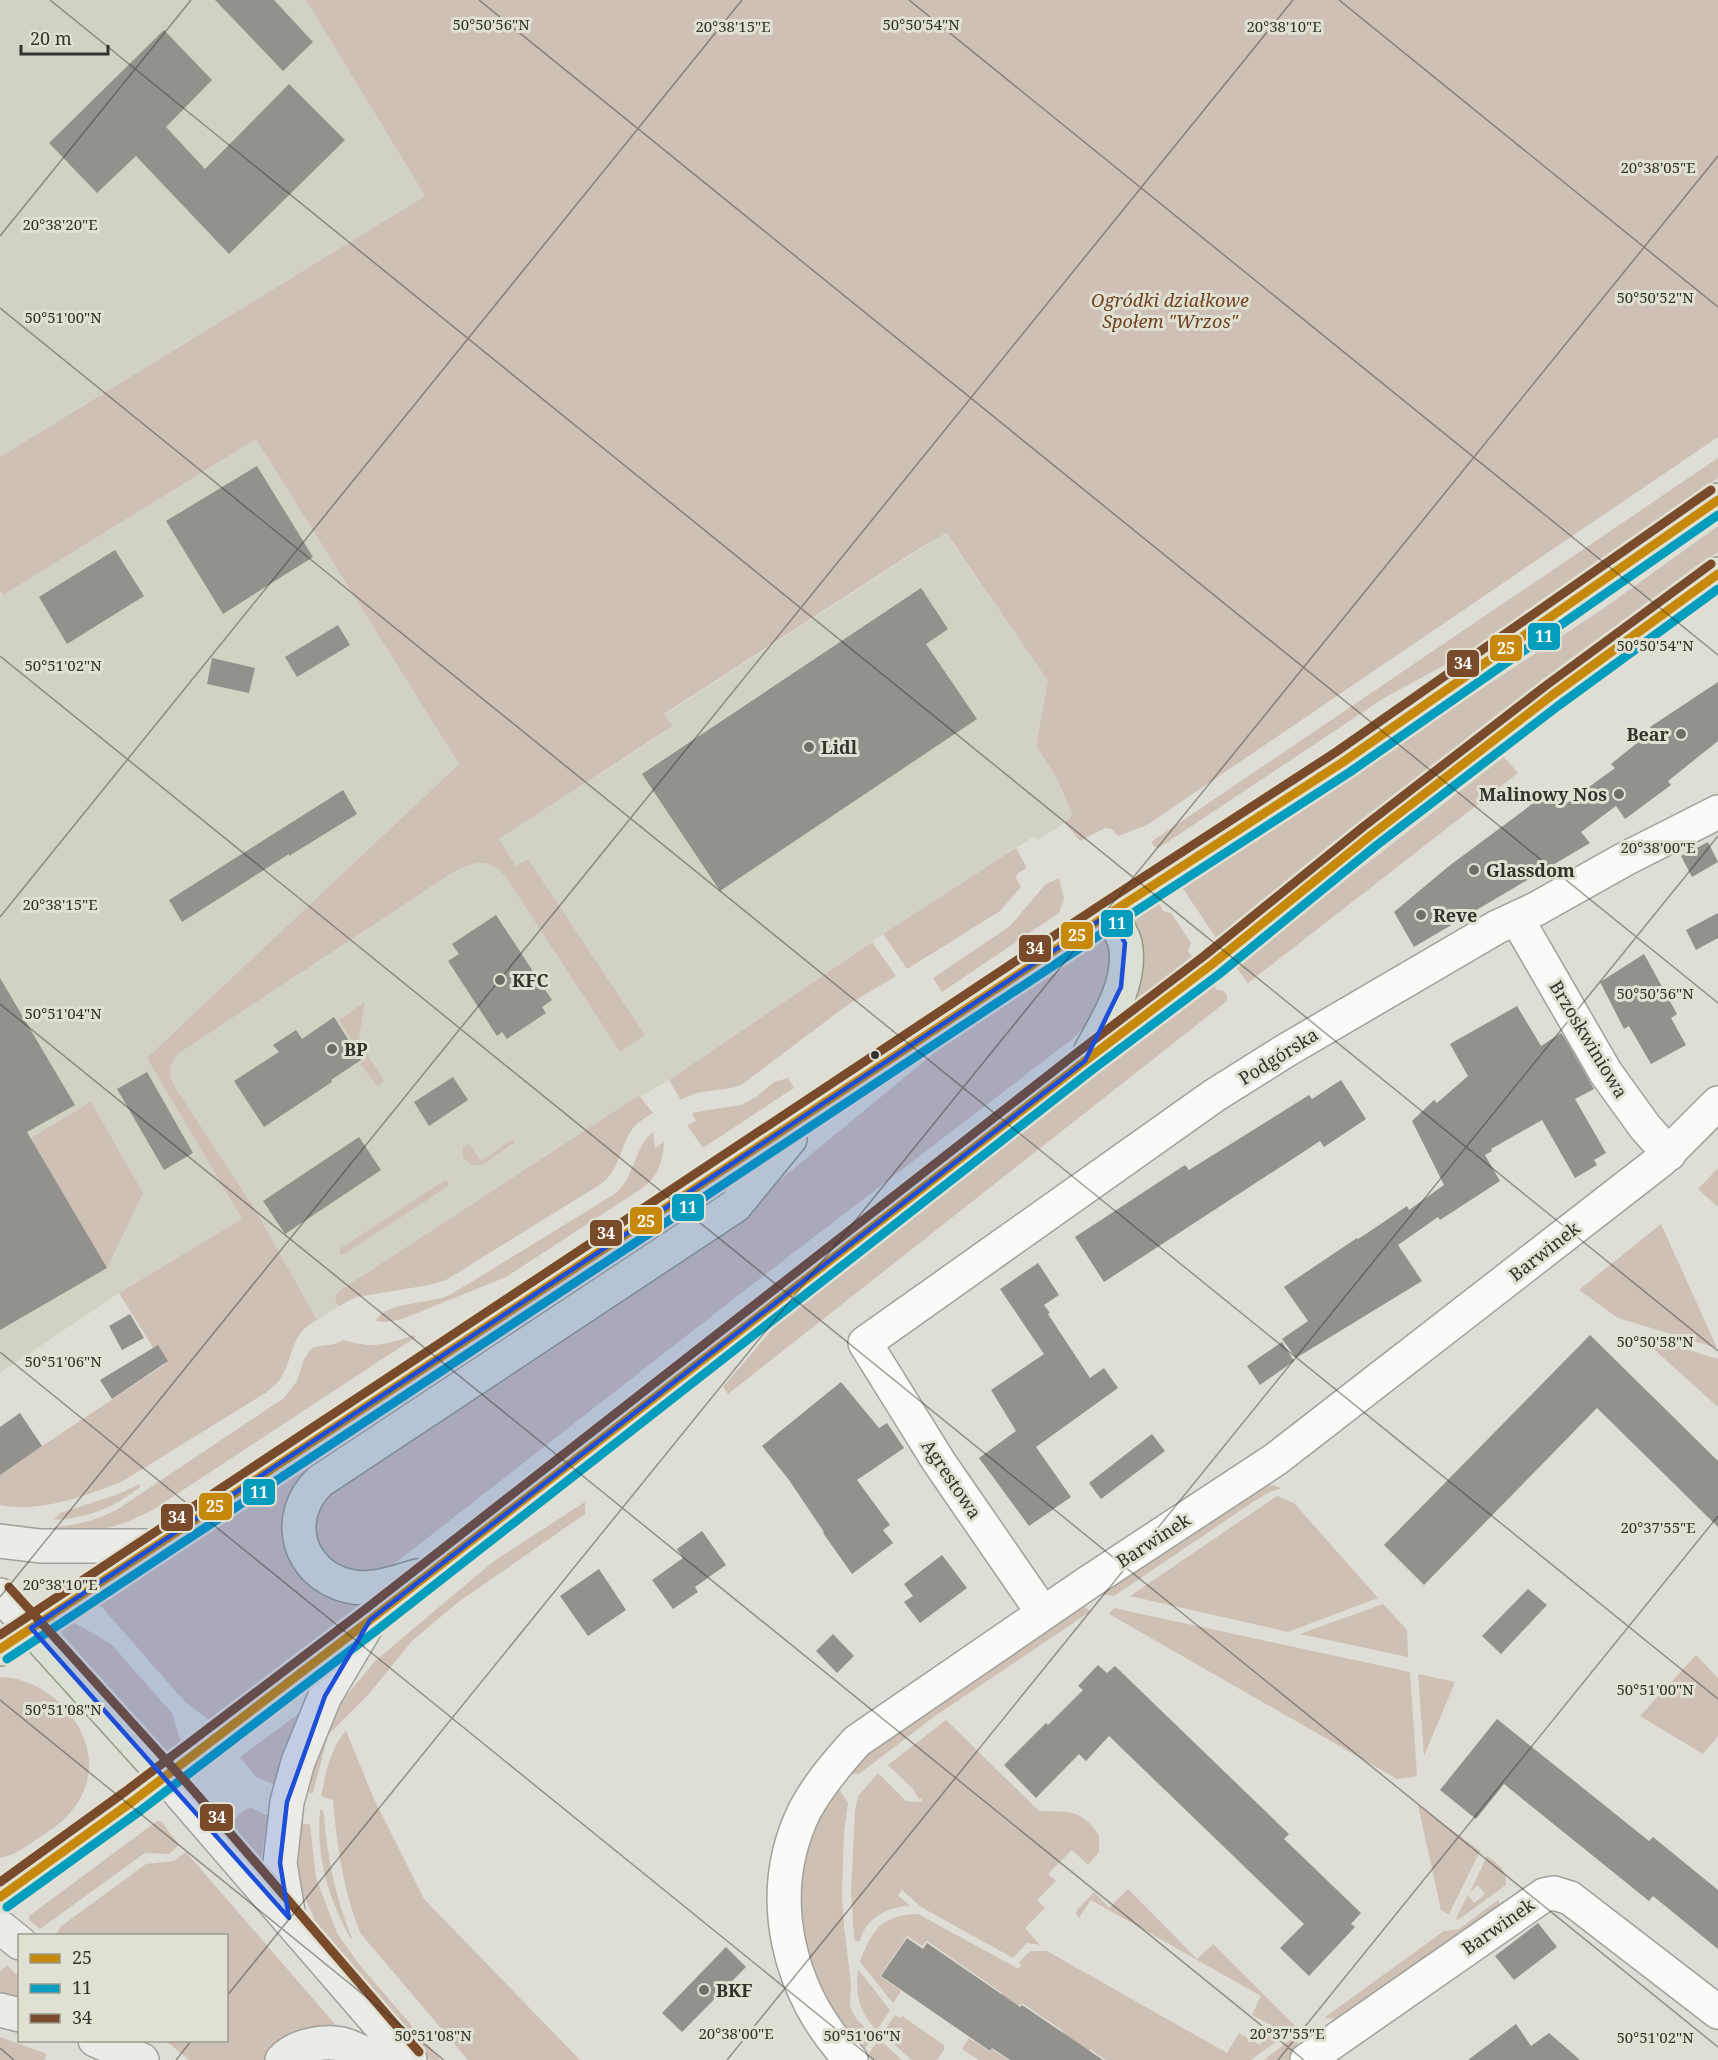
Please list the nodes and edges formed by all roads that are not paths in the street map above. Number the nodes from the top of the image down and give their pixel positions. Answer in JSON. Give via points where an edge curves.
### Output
{"nodes":[{"id":1,"x":1718,"y":500,"type":"edge"},
{"id":2,"x":1718,"y":574,"type":"edge"},
{"id":3,"x":1718,"y":812,"type":"edge"},
{"id":4,"x":1109,"y":914,"type":"junction"},
{"id":5,"x":1517,"y":919,"type":"junction"},
{"id":6,"x":1084,"y":1061,"type":"junction"},
{"id":7,"x":1718,"y":1103,"type":"edge"},
{"id":8,"x":813,"y":1112,"type":"junction"},
{"id":9,"x":1669,"y":1154,"type":"junction"},
{"id":10,"x":865,"y":1343,"type":"joint"},
{"id":11,"x":0,"y":1541,"type":"edge"},
{"id":12,"x":157,"y":1546,"type":"junction"},
{"id":13,"x":431,"y":1572,"type":"junction"},
{"id":14,"x":0,"y":1595,"type":"edge"},
{"id":15,"x":1043,"y":1613,"type":"junction"},
{"id":16,"x":370,"y":1620,"type":"junction"},
{"id":17,"x":30,"y":1628,"type":"junction"},
{"id":18,"x":0,"y":1649,"type":"edge"},
{"id":19,"x":165,"y":1776,"type":"junction"},
{"id":20,"x":0,"y":1898,"type":"edge"},
{"id":21,"x":289,"y":1918,"type":"junction"},
{"id":22,"x":0,"y":1927,"type":"edge"},
{"id":23,"x":18,"y":1941,"type":"edge"},
{"id":24,"x":0,"y":2010,"type":"edge"},
{"id":25,"x":1718,"y":2012,"type":"edge"},
{"id":26,"x":18,"y":2014,"type":"edge"},
{"id":27,"x":100,"y":2042,"type":"edge"},
{"id":28,"x":137,"y":2042,"type":"edge"},
{"id":29,"x":142,"y":2060,"type":"edge"},
{"id":30,"x":159,"y":2060,"type":"edge"},
{"id":31,"x":282,"y":2060,"type":"edge"},
{"id":32,"x":378,"y":2060,"type":"edge"},
{"id":33,"x":410,"y":2060,"type":"edge"},
{"id":34,"x":851,"y":2060,"type":"edge"},
{"id":35,"x":1307,"y":2060,"type":"edge"}],
"edges":[{"from":1,"to":4,"type":"main road","via":[[1343,762]]},
{"from":2,"to":6,"type":"main road","via":[[1551,696]]},
{"from":3,"to":5,"type":"street","name":"Podgórska"},
{"from":4,"to":6,"type":"main road","via":[[1125,943],[1125,971],[1111,1015]]},
{"from":4,"to":8,"type":"main road"},
{"from":5,"to":9,"type":"street","name":"Brzoskwiniowa","via":[[1606,1073]]},
{"from":5,"to":10,"type":"street","name":"Podgórska","via":[[1386,991],[1215,1095]]},
{"from":6,"to":13,"type":"main road"},
{"from":7,"to":9,"type":"street","name":"Barwinek"},
{"from":8,"to":12,"type":"main road"},
{"from":8,"to":13,"type":"main road","via":[[735,1206],[310,1490],[298,1521],[299,1538],[305,1553],[330,1579],[348,1586],[375,1587]]},
{"from":9,"to":15,"type":"street","name":"Barwinek","via":[[1276,1459]]},
{"from":10,"to":15,"type":"street","name":"Agrestowa","via":[[939,1462]]},
{"from":11,"to":12,"type":"main road","via":[[40,1546]]},
{"from":12,"to":17,"type":"main road"},
{"from":13,"to":16,"type":"main road"},
{"from":14,"to":17,"type":"main road"},
{"from":15,"to":34,"type":"street","name":"Barwinek","via":[[857,1741],[830,1771],[805,1811],[786,1882],[785,1931],[811,2007],[835,2044]]},
{"from":16,"to":19,"type":"main road"},
{"from":16,"to":21,"type":"main road","via":[[325,1696],[297,1762],[286,1802],[280,1863]]},
{"from":17,"to":18,"type":"main road"},
{"from":17,"to":19,"type":"main road"},
{"from":19,"to":20,"type":"main road"},
{"from":19,"to":21,"type":"main road"},
{"from":21,"to":33,"type":"main road"},
{"from":22,"to":23,"type":"main road"},
{"from":24,"to":26,"type":"main road"},
{"from":25,"to":35,"type":"street","name":"Barwinek","via":[[1570,1899],[1544,1894]]},
{"from":27,"to":29,"type":"main road"},
{"from":28,"to":30,"type":"main road"},
{"from":31,"to":32,"type":"main road","via":[[301,2047],[322,2043],[345,2045]]}]}
